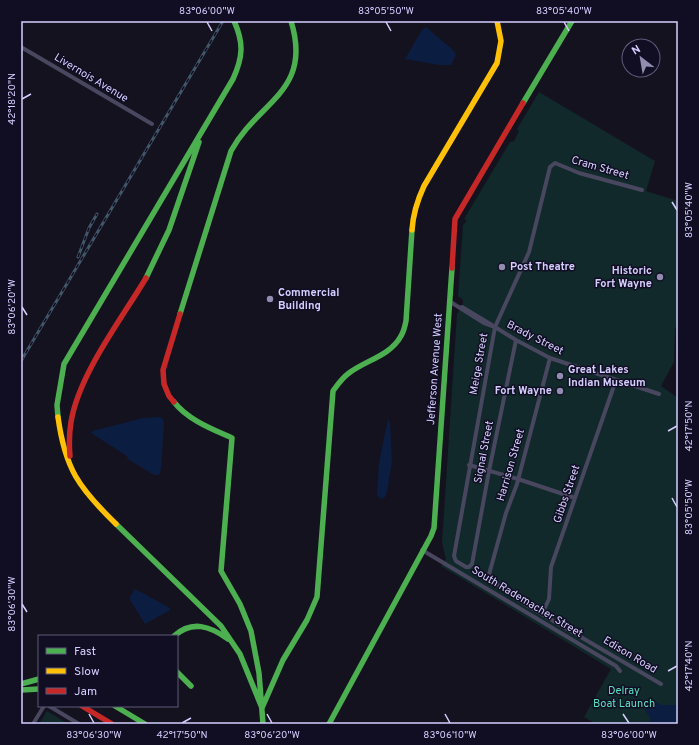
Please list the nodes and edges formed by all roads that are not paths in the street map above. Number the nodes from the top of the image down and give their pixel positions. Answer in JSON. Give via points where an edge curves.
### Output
{"nodes":[{"id":1,"x":234,"y":21,"type":"edge"},
{"id":2,"x":291,"y":21,"type":"edge"},
{"id":3,"x":497,"y":21,"type":"edge"},
{"id":4,"x":572,"y":21,"type":"edge"},
{"id":5,"x":21,"y":47,"type":"edge"},
{"id":6,"x":152,"y":124,"type":"dead end"},
{"id":7,"x":206,"y":125,"type":"junction"},
{"id":8,"x":553,"y":163,"type":"joint"},
{"id":9,"x":642,"y":190,"type":"dead end"},
{"id":10,"x":449,"y":301,"type":"junction"},
{"id":11,"x":494,"y":327,"type":"junction"},
{"id":12,"x":516,"y":340,"type":"junction"},
{"id":13,"x":550,"y":358,"type":"junction"},
{"id":14,"x":616,"y":380,"type":"junction"},
{"id":15,"x":659,"y":394,"type":"dead end"},
{"id":16,"x":469,"y":465,"type":"junction"},
{"id":17,"x":489,"y":471,"type":"junction"},
{"id":18,"x":73,"y":472,"type":"junction"},
{"id":19,"x":518,"y":479,"type":"junction"},
{"id":20,"x":574,"y":498,"type":"junction"},
{"id":21,"x":422,"y":550,"type":"junction"},
{"id":22,"x":470,"y":567,"type":"joint"},
{"id":23,"x":488,"y":578,"type":"joint"},
{"id":24,"x":542,"y":614,"type":"junction"},
{"id":25,"x":175,"y":635,"type":"edge"},
{"id":26,"x":235,"y":646,"type":"junction"},
{"id":27,"x":620,"y":671,"type":"dead end"},
{"id":28,"x":178,"y":673,"type":"edge"},
{"id":29,"x":38,"y":679,"type":"edge"},
{"id":30,"x":21,"y":684,"type":"edge"},
{"id":31,"x":661,"y":684,"type":"dead end"},
{"id":32,"x":191,"y":686,"type":"dead end"},
{"id":33,"x":38,"y":689,"type":"edge"},
{"id":34,"x":21,"y":690,"type":"edge"},
{"id":35,"x":43,"y":707,"type":"edge"},
{"id":36,"x":51,"y":707,"type":"edge"},
{"id":37,"x":84,"y":707,"type":"edge"},
{"id":38,"x":117,"y":707,"type":"edge"},
{"id":39,"x":262,"y":708,"type":"junction"},
{"id":40,"x":33,"y":724,"type":"edge"},
{"id":41,"x":79,"y":724,"type":"edge"},
{"id":42,"x":112,"y":724,"type":"edge"},
{"id":43,"x":145,"y":724,"type":"edge"},
{"id":44,"x":263,"y":724,"type":"edge"},
{"id":45,"x":329,"y":724,"type":"edge"}],
"edges":[{"from":1,"to":7,"type":"main road","via":[[240,37],[241,57],[238,70]]},
{"from":2,"to":39,"type":"main road","via":[[296,53],[293,71],[284,90],[243,131],[231,151],[163,370],[166,391],[182,412],[232,438],[221,571],[240,604],[251,631]]},
{"from":3,"to":39,"type":"main road","via":[[501,41],[497,63],[424,186],[415,206],[403,335],[387,352],[345,375],[333,391],[317,597],[281,663]]},
{"from":4,"to":10,"type":"main road","name":"Jefferson Avenue West","via":[[456,217]]},
{"from":5,"to":6,"type":"street","name":"Livernois Avenue"},
{"from":7,"to":18,"type":"main road","via":[[164,242],[91,369],[75,406],[68,435]]},
{"from":7,"to":18,"type":"main road","via":[[64,364],[57,411],[61,439]]},
{"from":8,"to":9,"type":"street","name":"Cram Street","via":[[579,173]]},
{"from":8,"to":11,"type":"street","name":"Meige Street","via":[[529,252]]},
{"from":10,"to":11,"type":"street","name":"Brady Street"},
{"from":10,"to":21,"type":"main road","name":"Jefferson Avenue West","via":[[434,524],[431,536]]},
{"from":11,"to":12,"type":"street","name":"Brady Street"},
{"from":11,"to":16,"type":"street","name":"Meige Street"},
{"from":12,"to":13,"type":"street","name":"Brady Street"},
{"from":12,"to":17,"type":"street","name":"Signal Street"},
{"from":13,"to":14,"type":"street","name":"Brady Street"},
{"from":13,"to":19,"type":"street","name":"Harrison Street"},
{"from":14,"to":15,"type":"street","name":"Brady Street"},
{"from":14,"to":20,"type":"street","name":"Gibbs Street"},
{"from":16,"to":17,"type":"street"},
{"from":16,"to":22,"type":"street","name":"Meige Street","via":[[454,558]]},
{"from":17,"to":19,"type":"street"},
{"from":17,"to":22,"type":"street","name":"Signal Street"},
{"from":18,"to":26,"type":"main road","via":[[93,501],[216,621]]},
{"from":19,"to":20,"type":"street"},
{"from":19,"to":23,"type":"street","name":"Harrison Street"},
{"from":20,"to":24,"type":"street","name":"Gibbs Street","via":[[551,567],[549,600]]},
{"from":21,"to":27,"type":"street","name":"South Rademacher Street","via":[[591,650]]},
{"from":21,"to":45,"type":"main road","name":"Jefferson Avenue West"},
{"from":23,"to":24,"type":"street","name":"Edison Road"},
{"from":24,"to":31,"type":"street","name":"Edison Road"},
{"from":25,"to":26,"type":"main road","via":[[187,627],[202,626],[218,632]]},
{"from":26,"to":39,"type":"main road"},
{"from":28,"to":32,"type":"main road"},
{"from":29,"to":30,"type":"main road"},
{"from":33,"to":34,"type":"main road"},
{"from":35,"to":40,"type":"street"},
{"from":36,"to":41,"type":"street"},
{"from":37,"to":42,"type":"main road"},
{"from":38,"to":43,"type":"main road"},
{"from":39,"to":44,"type":"main road"}]}
